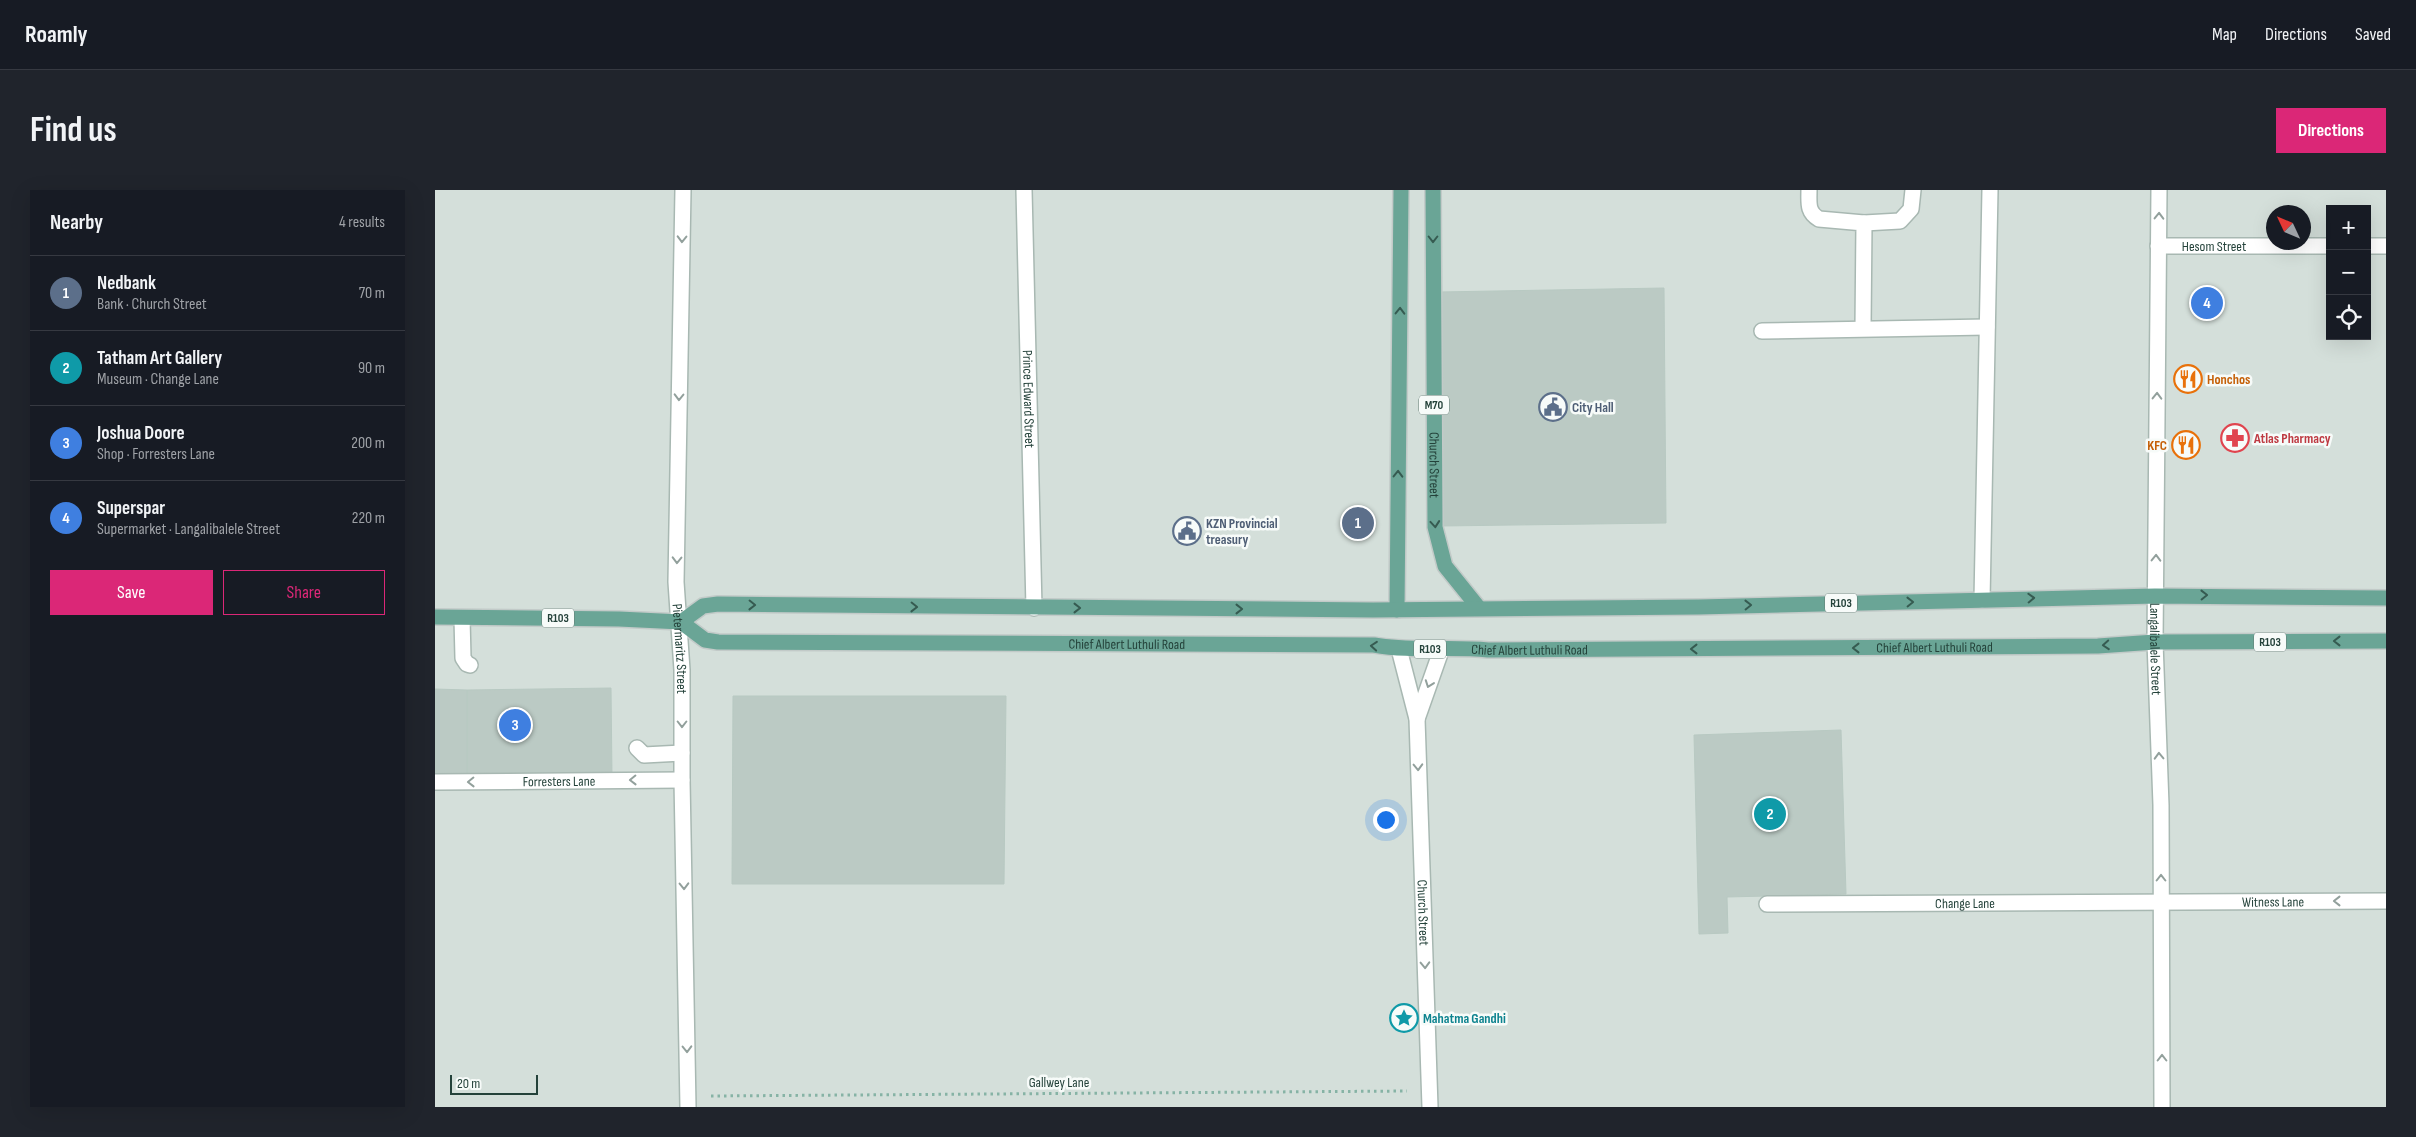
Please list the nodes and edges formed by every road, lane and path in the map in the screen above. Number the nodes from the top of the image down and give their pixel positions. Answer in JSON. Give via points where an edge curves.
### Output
{"nodes":[{"id":1,"x":683,"y":190,"type":"edge"},
{"id":2,"x":1024,"y":190,"type":"edge"},
{"id":3,"x":1401,"y":190,"type":"edge"},
{"id":4,"x":1433,"y":190,"type":"edge"},
{"id":5,"x":1809,"y":190,"type":"edge"},
{"id":6,"x":1913,"y":190,"type":"edge"},
{"id":7,"x":1990,"y":190,"type":"edge"},
{"id":8,"x":2159,"y":190,"type":"edge"},
{"id":9,"x":1864,"y":223,"type":"junction"},
{"id":10,"x":2158,"y":246,"type":"junction"},
{"id":11,"x":2326,"y":246,"type":"edge"},
{"id":12,"x":2371,"y":246,"type":"edge"},
{"id":13,"x":2386,"y":246,"type":"edge"},
{"id":14,"x":1987,"y":327,"type":"junction"},
{"id":15,"x":1863,"y":328,"type":"junction"},
{"id":16,"x":1762,"y":330,"type":"dead end"},
{"id":17,"x":2155,"y":596,"type":"junction"},
{"id":18,"x":2386,"y":598,"type":"edge"},
{"id":19,"x":1982,"y":600,"type":"junction"},
{"id":20,"x":1033,"y":608,"type":"junction"},
{"id":21,"x":1478,"y":608,"type":"junction"},
{"id":22,"x":1397,"y":610,"type":"junction"},
{"id":23,"x":435,"y":617,"type":"edge"},
{"id":24,"x":462,"y":618,"type":"junction"},
{"id":25,"x":681,"y":622,"type":"junction"},
{"id":26,"x":2386,"y":641,"type":"edge"},
{"id":27,"x":2155,"y":642,"type":"junction"},
{"id":28,"x":1443,"y":648,"type":"junction"},
{"id":29,"x":1399,"y":650,"type":"junction"},
{"id":30,"x":470,"y":665,"type":"dead end"},
{"id":31,"x":1417,"y":719,"type":"junction"},
{"id":32,"x":637,"y":748,"type":"dead end"},
{"id":33,"x":682,"y":753,"type":"junction"},
{"id":34,"x":682,"y":780,"type":"junction"},
{"id":35,"x":435,"y":782,"type":"edge"},
{"id":36,"x":2161,"y":901,"type":"junction"},
{"id":37,"x":2386,"y":901,"type":"edge"},
{"id":38,"x":1767,"y":904,"type":"dead end"},
{"id":39,"x":1430,"y":1091,"type":"junction"},
{"id":40,"x":688,"y":1102,"type":"edge"},
{"id":41,"x":1430,"y":1107,"type":"edge"},
{"id":42,"x":2162,"y":1107,"type":"edge"}],
"edges":[{"from":1,"to":25,"type":"street","name":"Pietermaritz Street","one_way":true,"via":[[677,582]]},
{"from":2,"to":20,"type":"street","name":"Prince Edward Street"},
{"from":22,"to":3,"type":"main road","number":"M70","one_way":true},
{"from":4,"to":21,"type":"main road","name":"Church Street","number":"M70","one_way":true,"via":[[1435,527],[1445,566]]},
{"from":5,"to":9,"type":"street","via":[[1809,210],[1819,219]]},
{"from":6,"to":9,"type":"street","via":[[1911,209],[1899,221]]},
{"from":7,"to":14,"type":"street"},
{"from":10,"to":8,"type":"street","name":"Langalibalele Street","one_way":true},
{"from":9,"to":15,"type":"street"},
{"from":10,"to":11,"type":"street","name":"Hesom Street"},
{"from":17,"to":10,"type":"street","name":"Langalibalele Street","one_way":true},
{"from":12,"to":13,"type":"street"},
{"from":14,"to":15,"type":"street"},
{"from":14,"to":19,"type":"street"},
{"from":15,"to":16,"type":"street"},
{"from":17,"to":18,"type":"main road","number":"R103","one_way":true},
{"from":19,"to":17,"type":"main road","number":"R103","one_way":true},
{"from":17,"to":27,"type":"street","name":"Langalibalele Street"},
{"from":21,"to":19,"type":"main road","number":"R103","one_way":true,"via":[[1699,607]]},
{"from":20,"to":22,"type":"main road","number":"R103","one_way":true},
{"from":25,"to":20,"type":"main road","number":"R103","one_way":true,"via":[[703,606],[718,604]]},
{"from":21,"to":22,"type":"main road","number":"R103"},
{"from":23,"to":24,"type":"main road","number":"R103"},
{"from":24,"to":25,"type":"main road","number":"R103"},
{"from":24,"to":30,"type":"street","via":[[463,658]]},
{"from":29,"to":25,"type":"main road","name":"Chief Albert Luthuli Road","number":"R103","one_way":true,"via":[[1374,645],[718,642],[705,640]]},
{"from":25,"to":33,"type":"street","name":"Pietermaritz Street","one_way":true},
{"from":26,"to":27,"type":"main road","name":"Chief Albert Luthuli Road","number":"R103","one_way":true},
{"from":27,"to":28,"type":"main road","name":"Chief Albert Luthuli Road","number":"R103","one_way":true,"via":[[2088,646]]},
{"from":36,"to":27,"type":"street","name":"Langalibalele Street","one_way":true},
{"from":28,"to":29,"type":"main road","name":"Chief Albert Luthuli Road","number":"R103"},
{"from":28,"to":31,"type":"street","name":"Church Street","one_way":true},
{"from":29,"to":31,"type":"street","name":"Church Street"},
{"from":31,"to":39,"type":"street","name":"Church Street","one_way":true},
{"from":32,"to":33,"type":"street","via":[[644,755]]},
{"from":33,"to":34,"type":"street","name":"Pietermaritz Street"},
{"from":34,"to":35,"type":"street","name":"Forresters Lane","one_way":true},
{"from":34,"to":40,"type":"street","name":"Pietermaritz Street","one_way":true},
{"from":37,"to":36,"type":"street","name":"Witness Lane","one_way":true},
{"from":36,"to":38,"type":"street","name":"Change Lane"},
{"from":42,"to":36,"type":"street","name":"Langalibalele Street","one_way":true},
{"from":39,"to":40,"type":"path","name":"Gallwey Lane"},
{"from":39,"to":41,"type":"street","name":"Church Street"}]}
